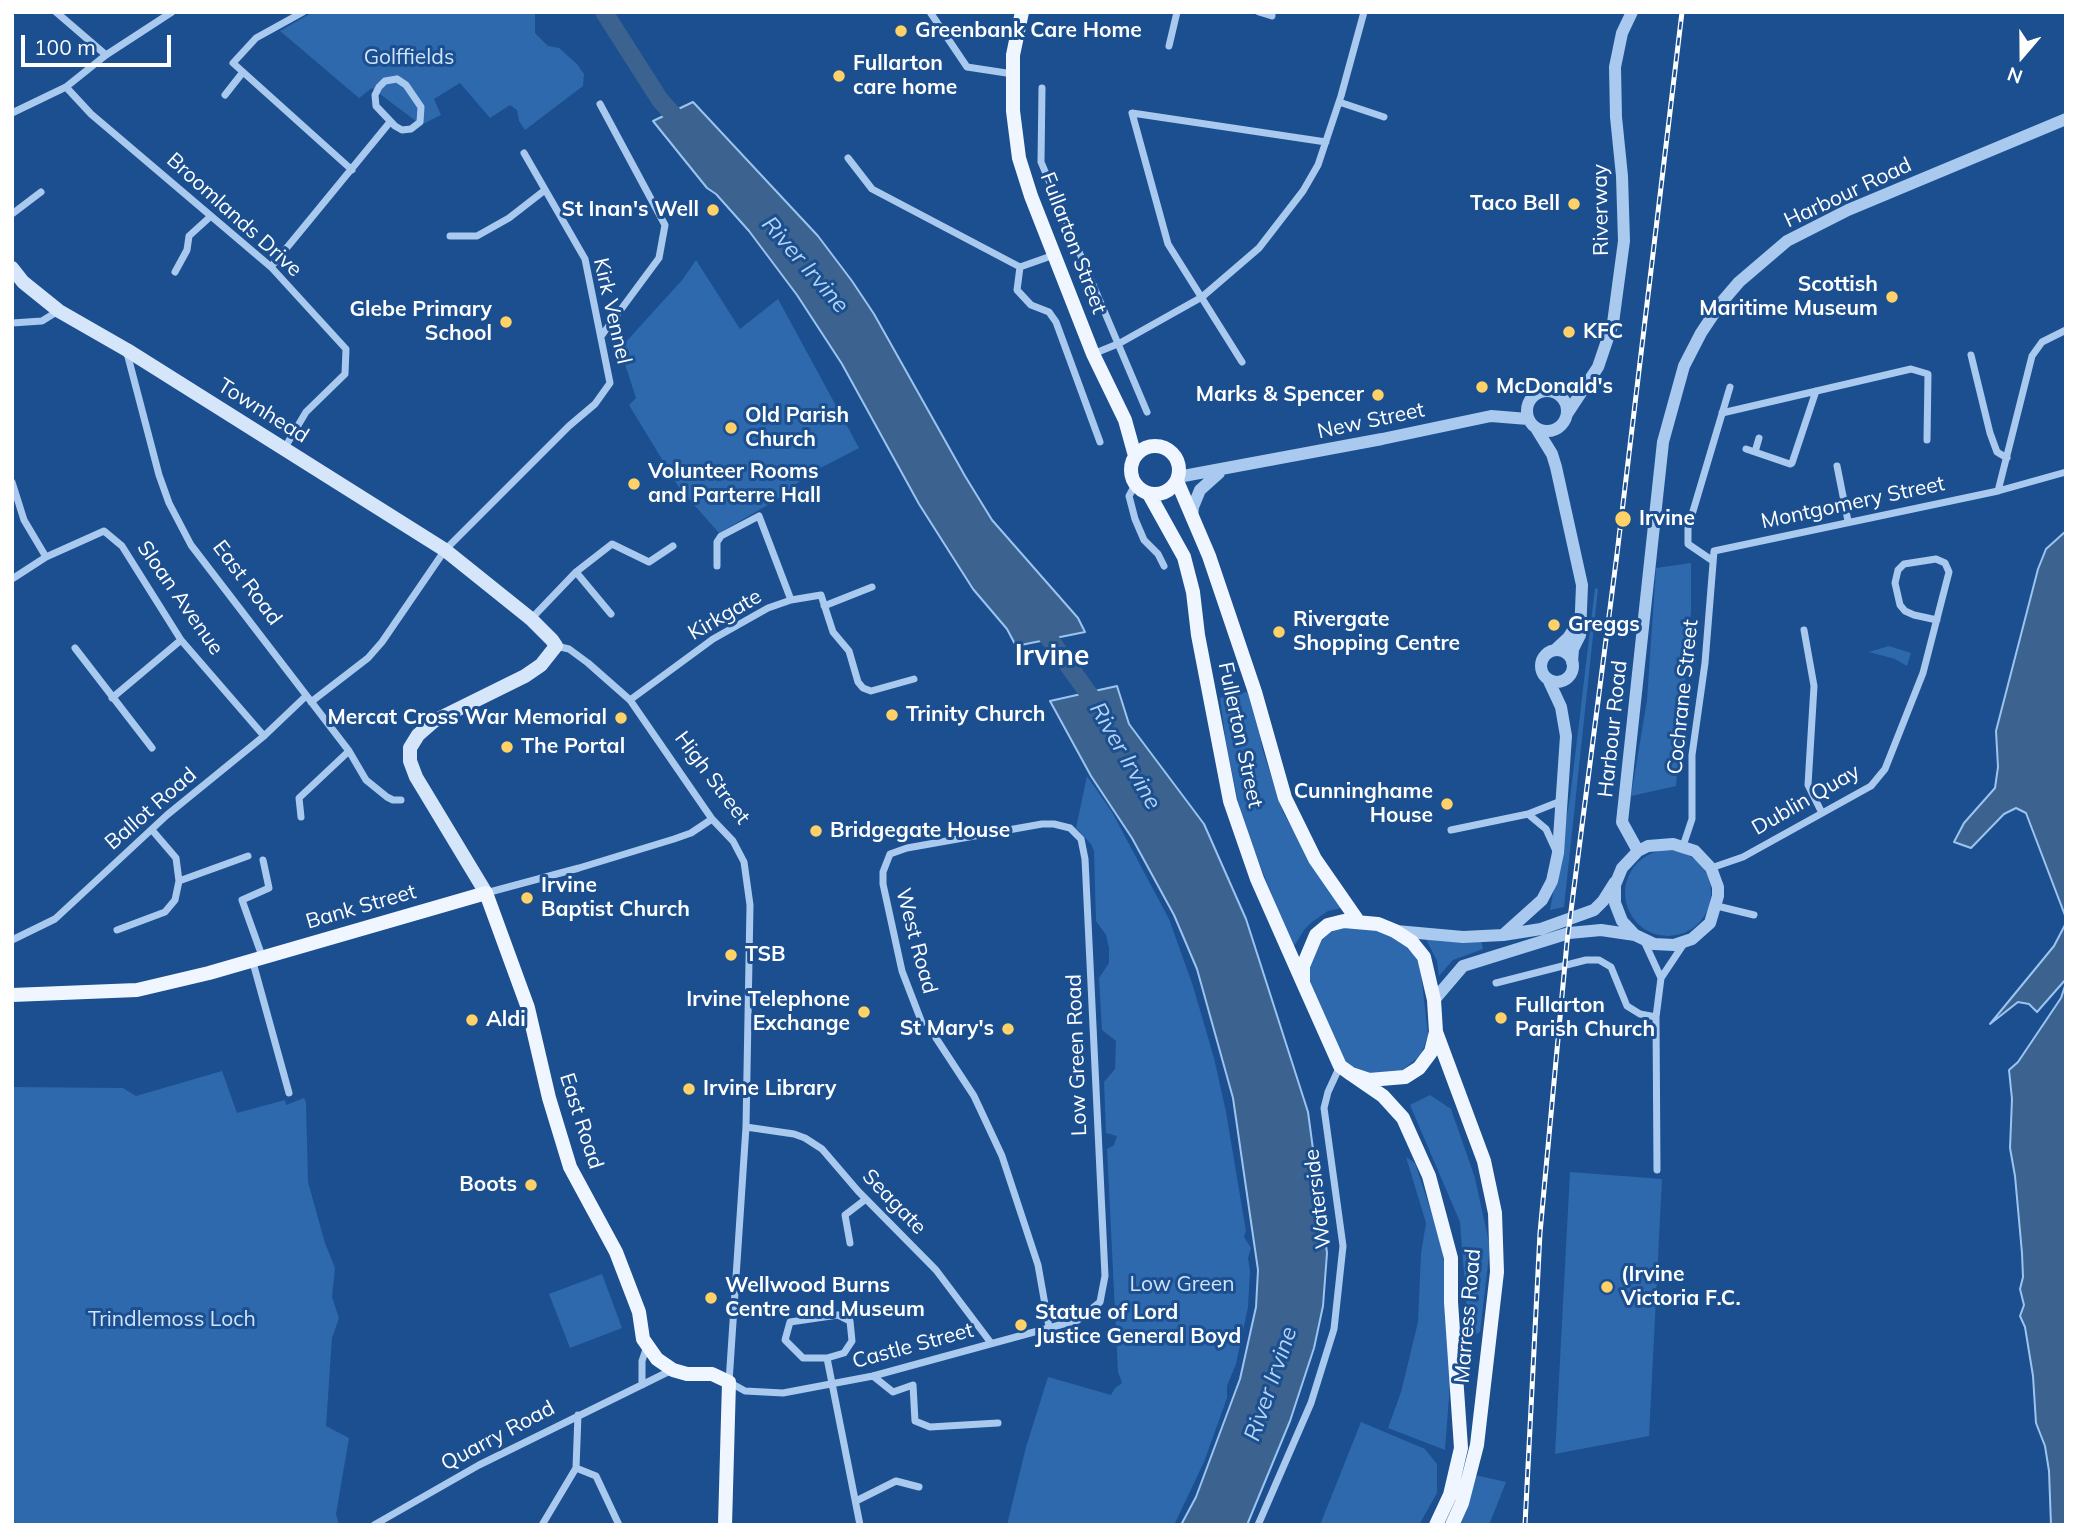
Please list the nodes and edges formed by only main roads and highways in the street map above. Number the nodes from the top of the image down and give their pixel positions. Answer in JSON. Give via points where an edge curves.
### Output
{"nodes":[{"id":1,"x":1022,"y":12,"type":"edge"},
{"id":2,"x":12,"y":268,"type":"edge"},
{"id":3,"x":1125,"y":420,"type":"junction"},
{"id":4,"x":1150,"y":446,"type":"junction"},
{"id":5,"x":1135,"y":456,"type":"junction"},
{"id":6,"x":1178,"y":479,"type":"junction"},
{"id":7,"x":1149,"y":494,"type":"junction"},
{"id":8,"x":445,"y":550,"type":"joint"},
{"id":9,"x":486,"y":893,"type":"junction"},
{"id":10,"x":1358,"y":921,"type":"junction"},
{"id":11,"x":1303,"y":983,"type":"junction"},
{"id":12,"x":12,"y":995,"type":"edge"},
{"id":13,"x":1436,"y":1032,"type":"junction"},
{"id":14,"x":1345,"y":1070,"type":"junction"},
{"id":15,"x":725,"y":1525,"type":"edge"},
{"id":16,"x":1436,"y":1525,"type":"edge"},
{"id":17,"x":1452,"y":1525,"type":"edge"}],
"edges":[{"from":1,"to":3,"type":"main road","name":"Fullarton Street","via":[[1013,55],[1019,158],[1093,354]]},
{"from":2,"to":8,"type":"main road","name":"Townhead","via":[[59,311]]},
{"from":3,"to":4,"type":"main road","name":"Fullarton Street"},
{"from":3,"to":5,"type":"main road","name":"Fullarton Street"},
{"from":4,"to":5,"type":"main road"},
{"from":4,"to":6,"type":"main road","via":[[1173,454]]},
{"from":5,"to":7,"type":"main road","via":[[1130,471],[1135,485]]},
{"from":6,"to":7,"type":"main road","via":[[1165,493]]},
{"from":6,"to":10,"type":"main road","name":"Fullerton Street","via":[[1255,692],[1285,798],[1315,859]]},
{"from":7,"to":11,"type":"main road","name":"Fullerton Street","via":[[1184,557],[1230,801],[1257,880]]},
{"from":8,"to":9,"type":"main road","name":"High Street","via":[[531,619],[556,646],[525,676],[434,721],[410,748],[416,777]]},
{"from":9,"to":12,"type":"main road","name":"Bank Street","via":[[137,990]]},
{"from":9,"to":15,"type":"main road","name":"East Road","via":[[528,1008],[569,1167],[616,1252],[639,1312],[643,1339],[657,1359],[673,1370],[712,1374],[729,1382]]},
{"from":10,"to":11,"type":"main road","via":[[1328,925],[1316,935],[1303,967]]},
{"from":10,"to":13,"type":"main road","via":[[1395,932],[1412,942],[1423,957]]},
{"from":11,"to":14,"type":"main road"},
{"from":13,"to":14,"type":"main road","via":[[1431,1052],[1405,1077],[1369,1080]]},
{"from":13,"to":17,"type":"main road","name":"Marress Road","via":[[1484,1161],[1495,1213],[1497,1272],[1477,1444]]},
{"from":14,"to":16,"type":"main road","name":"Marress Road","via":[[1383,1096],[1403,1118],[1429,1176],[1451,1258],[1461,1448],[1450,1495]]}]}
